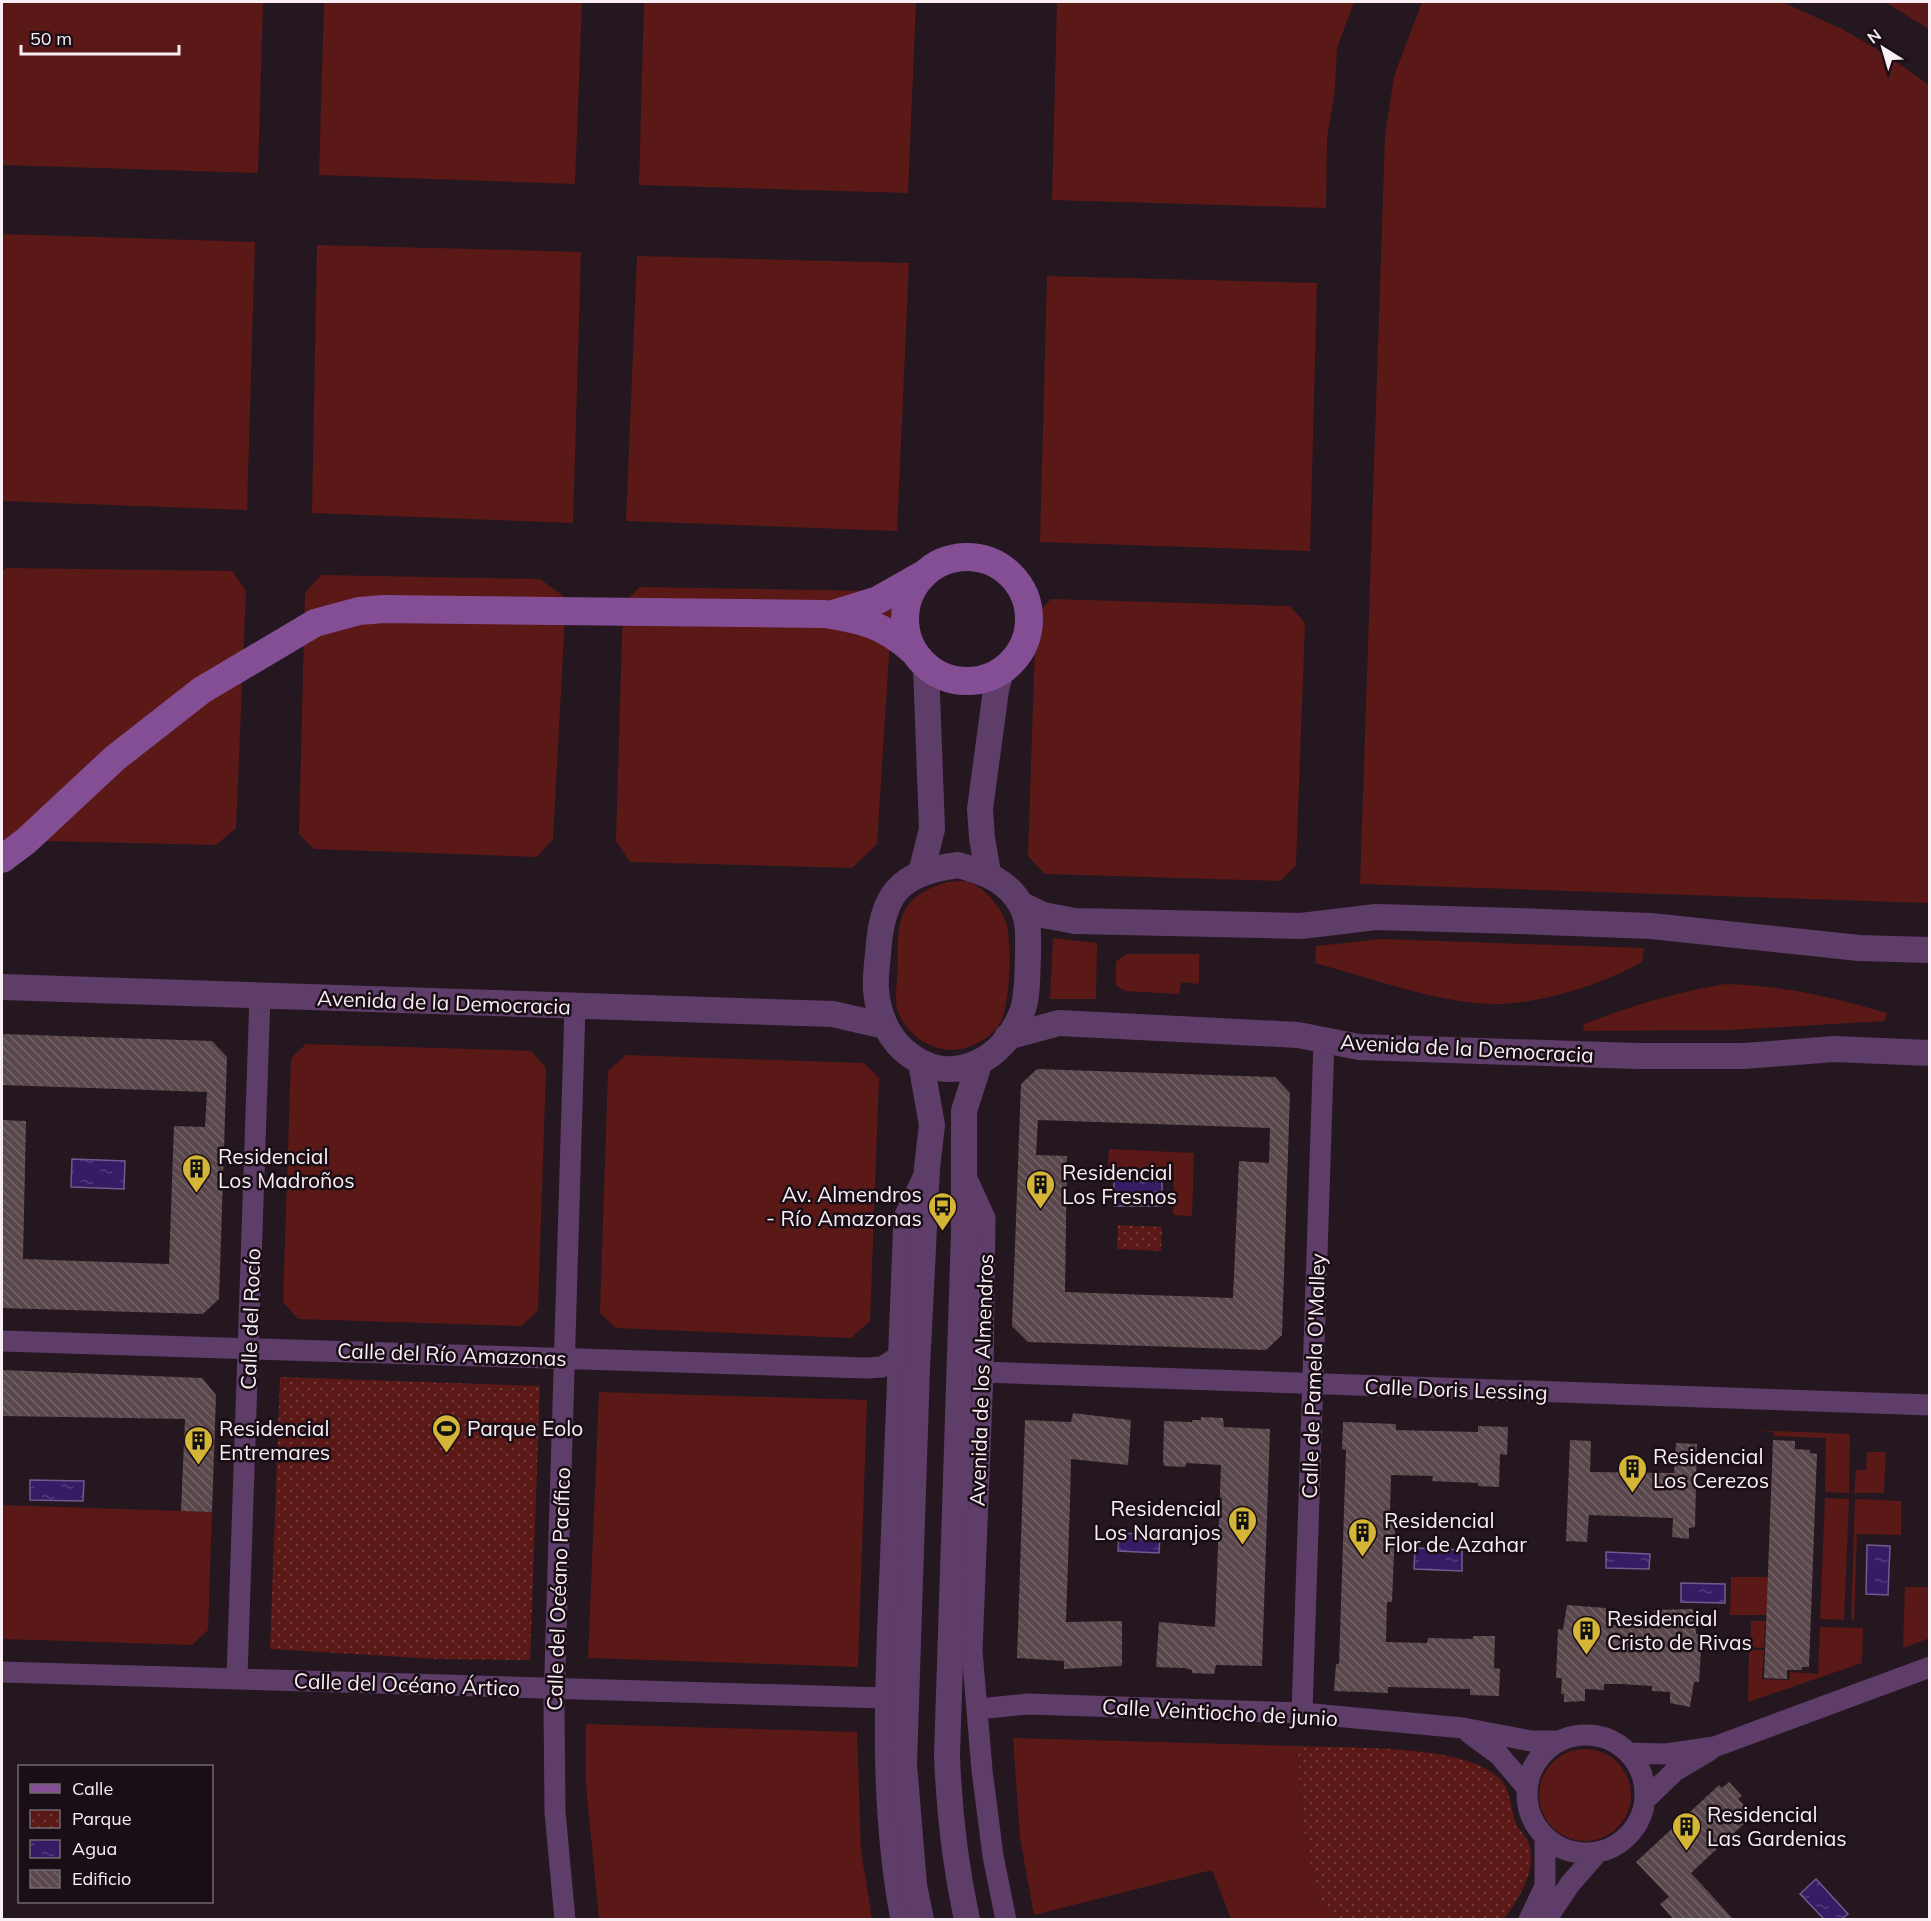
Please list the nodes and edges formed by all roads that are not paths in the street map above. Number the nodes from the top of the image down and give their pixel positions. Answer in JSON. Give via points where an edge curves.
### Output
{"nodes":[{"id":1,"x":923,"y":575,"type":"junction"},
{"id":2,"x":825,"y":614,"type":"junction"},
{"id":3,"x":920,"y":659,"type":"junction"},
{"id":4,"x":1001,"y":671,"type":"junction"},
{"id":5,"x":2,"y":859,"type":"edge"},
{"id":6,"x":921,"y":873,"type":"junction"},
{"id":7,"x":988,"y":873,"type":"junction"},
{"id":8,"x":1022,"y":905,"type":"junction"},
{"id":9,"x":1929,"y":950,"type":"edge"},
{"id":10,"x":2,"y":987,"type":"edge"},
{"id":11,"x":260,"y":996,"type":"junction"},
{"id":12,"x":575,"y":1007,"type":"junction"},
{"id":13,"x":885,"y":1026,"type":"junction"},
{"id":14,"x":1007,"y":1037,"type":"junction"},
{"id":15,"x":1324,"y":1040,"type":"junction"},
{"id":16,"x":1929,"y":1053,"type":"edge"},
{"id":17,"x":921,"y":1063,"type":"junction"},
{"id":18,"x":979,"y":1064,"type":"junction"},
{"id":19,"x":927,"y":1168,"type":"junction"},
{"id":20,"x":964,"y":1171,"type":"junction"},
{"id":21,"x":2,"y":1341,"type":"edge"},
{"id":22,"x":249,"y":1348,"type":"junction"},
{"id":23,"x":898,"y":1356,"type":"junction"},
{"id":24,"x":565,"y":1358,"type":"junction"},
{"id":25,"x":983,"y":1372,"type":"junction"},
{"id":26,"x":1313,"y":1383,"type":"junction"},
{"id":27,"x":1929,"y":1405,"type":"edge"},
{"id":28,"x":911,"y":1545,"type":"junction"},
{"id":29,"x":954,"y":1562,"type":"junction"},
{"id":30,"x":890,"y":1578,"type":"junction"},
{"id":31,"x":974,"y":1594,"type":"junction"},
{"id":32,"x":1929,"y":1667,"type":"edge"},
{"id":33,"x":2,"y":1672,"type":"edge"},
{"id":34,"x":237,"y":1677,"type":"junction"},
{"id":35,"x":554,"y":1690,"type":"junction"},
{"id":36,"x":885,"y":1698,"type":"junction"},
{"id":37,"x":978,"y":1709,"type":"junction"},
{"id":38,"x":1302,"y":1713,"type":"junction"},
{"id":39,"x":1462,"y":1728,"type":"junction"},
{"id":40,"x":1559,"y":1742,"type":"junction"},
{"id":41,"x":1714,"y":1747,"type":"junction"},
{"id":42,"x":1629,"y":1752,"type":"junction"},
{"id":43,"x":1527,"y":1788,"type":"junction"},
{"id":44,"x":1646,"y":1799,"type":"junction"},
{"id":45,"x":886,"y":1801,"type":"junction"},
{"id":46,"x":909,"y":1826,"type":"junction"},
{"id":47,"x":1545,"y":1837,"type":"junction"},
{"id":48,"x":1598,"y":1852,"type":"junction"},
{"id":49,"x":565,"y":1920,"type":"edge"},
{"id":50,"x":901,"y":1920,"type":"edge"},
{"id":51,"x":921,"y":1920,"type":"edge"},
{"id":52,"x":967,"y":1920,"type":"edge"},
{"id":53,"x":1006,"y":1920,"type":"edge"},
{"id":54,"x":1529,"y":1920,"type":"edge"},
{"id":55,"x":1546,"y":1920,"type":"edge"}],
"edges":[{"from":1,"to":2,"type":"main road","via":[[878,600]]},
{"from":1,"to":3,"type":"main road","via":[[911,592],[905,612],[906,632]]},
{"from":1,"to":4,"type":"main road","via":[[940,563],[961,557],[982,558],[1001,566],[1016,581],[1026,599],[1025,638],[1017,655]]},
{"from":2,"to":3,"type":"main road","via":[[878,626]]},
{"from":2,"to":5,"type":"main road","via":[[384,609],[359,611],[315,623],[201,690],[115,758]]},
{"from":3,"to":4,"type":"main road","via":[[943,677],[963,681],[983,680]]},
{"from":3,"to":6,"type":"street","via":[[932,829]]},
{"from":4,"to":7,"type":"street","via":[[980,809]]},
{"from":6,"to":7,"type":"street","via":[[958,865]]},
{"from":6,"to":13,"type":"street","via":[[888,899],[879,931],[876,988]]},
{"from":7,"to":8,"type":"street"},
{"from":8,"to":9,"type":"street","via":[[1043,915],[1075,921],[1301,926],[1376,917],[1517,921],[1651,926],[1859,948]]},
{"from":8,"to":14,"type":"street","via":[[1029,941],[1025,990],[1022,1012]]},
{"from":10,"to":11,"type":"street","name":"Avenida de la Democracia"},
{"from":11,"to":12,"type":"street","name":"Avenida de la Democracia"},
{"from":11,"to":22,"type":"street","name":"Calle del Rocío"},
{"from":12,"to":13,"type":"street","name":"Avenida de la Democracia","via":[[833,1014]]},
{"from":12,"to":24,"type":"street","name":"Calle del Océano Pacífico"},
{"from":13,"to":17,"type":"street","via":[[907,1053]]},
{"from":14,"to":15,"type":"street","name":"Avenida de la Democracia","via":[[1059,1023],[1299,1035]]},
{"from":14,"to":18,"type":"street","via":[[999,1049]]},
{"from":15,"to":16,"type":"street","name":"Avenida de la Democracia","via":[[1359,1047],[1636,1056],[1744,1056],[1834,1050]]},
{"from":15,"to":26,"type":"street","name":"Calle de Pamela O'Malley"},
{"from":17,"to":18,"type":"street","via":[[958,1069]]},
{"from":17,"to":19,"type":"street","via":[[932,1125]]},
{"from":18,"to":20,"type":"street","name":"Avenida de los Almendros","via":[[964,1111]]},
{"from":19,"to":23,"type":"street","via":[[904,1217]]},
{"from":19,"to":28,"type":"street"},
{"from":20,"to":25,"type":"street","name":"Avenida de los Almendros","via":[[986,1218]]},
{"from":20,"to":29,"type":"street","name":"Avenida de los Almendros"},
{"from":21,"to":22,"type":"street","name":"Calle del Río Amazonas"},
{"from":22,"to":24,"type":"street","name":"Calle del Río Amazonas"},
{"from":22,"to":34,"type":"street","name":"Calle del Rocío"},
{"from":23,"to":24,"type":"street","name":"Calle del Río Amazonas","via":[[882,1367],[866,1368]]},
{"from":23,"to":30,"type":"street"},
{"from":24,"to":35,"type":"street","name":"Calle del Océano Pacífico"},
{"from":25,"to":26,"type":"street","name":"Calle Doris Lessing"},
{"from":25,"to":31,"type":"street","name":"Avenida de los Almendros"},
{"from":26,"to":27,"type":"street","name":"Calle Doris Lessing"},
{"from":26,"to":38,"type":"street","name":"Calle de Pamela O'Malley"},
{"from":28,"to":30,"type":"street"},
{"from":28,"to":46,"type":"street","via":[[904,1764]]},
{"from":29,"to":31,"type":"street"},
{"from":29,"to":52,"type":"street","name":"Avenida de los Almendros","via":[[947,1755],[956,1870]]},
{"from":30,"to":36,"type":"street"},
{"from":31,"to":37,"type":"street","name":"Avenida de los Almendros","via":[[972,1651]]},
{"from":32,"to":41,"type":"street"},
{"from":33,"to":34,"type":"street","name":"Calle del Océano Ártico"},
{"from":34,"to":35,"type":"street","name":"Calle del Océano Ártico"},
{"from":35,"to":36,"type":"street","name":"Calle del Océano Ártico"},
{"from":35,"to":49,"type":"street","name":"Calle del Océano Pacífico","via":[[555,1812]]},
{"from":36,"to":45,"type":"street"},
{"from":37,"to":38,"type":"street","name":"Calle Veintiocho de junio","via":[[1028,1704]]},
{"from":37,"to":53,"type":"street","name":"Avenida de los Almendros","via":[[983,1780]]},
{"from":38,"to":39,"type":"street","name":"Calle Veintiocho de junio"},
{"from":39,"to":40,"type":"street","name":"Calle Veintiocho de junio","via":[[1531,1741]]},
{"from":39,"to":43,"type":"street","via":[[1499,1755]]},
{"from":40,"to":42,"type":"street","via":[[1577,1735],[1596,1735]]},
{"from":40,"to":43,"type":"street","via":[[1537,1761]]},
{"from":41,"to":42,"type":"street","via":[[1666,1754]]},
{"from":41,"to":44,"type":"street","via":[[1676,1771]]},
{"from":42,"to":44,"type":"street","via":[[1642,1774]]},
{"from":43,"to":47,"type":"street","via":[[1534,1823]]},
{"from":44,"to":48,"type":"street","via":[[1638,1823],[1622,1842]]},
{"from":45,"to":46,"type":"street"},
{"from":45,"to":50,"type":"street","via":[[891,1868]]},
{"from":46,"to":51,"type":"street"},
{"from":47,"to":48,"type":"street","via":[[1570,1851]]},
{"from":47,"to":54,"type":"street","via":[[1545,1886]]},
{"from":48,"to":55,"type":"street"}]}
